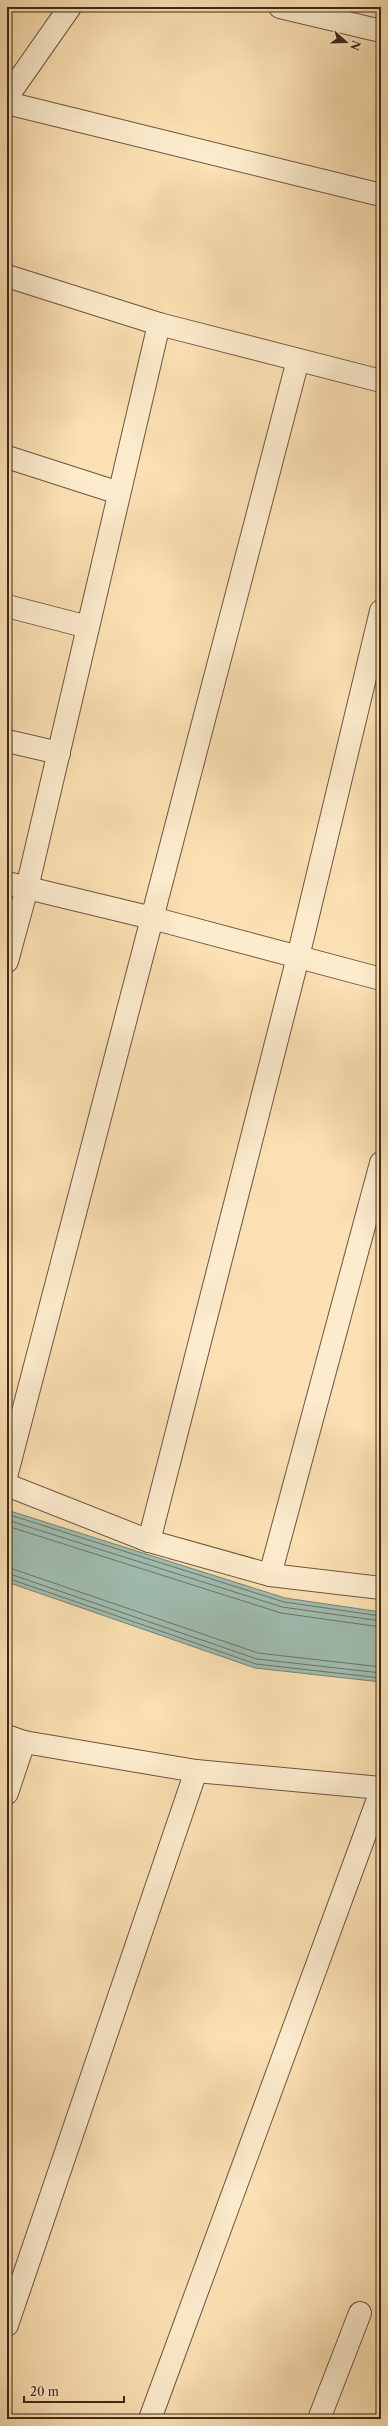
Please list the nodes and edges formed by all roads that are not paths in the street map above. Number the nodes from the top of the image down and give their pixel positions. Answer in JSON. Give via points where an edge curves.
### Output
{"nodes":[{"id":1,"x":70,"y":7,"type":"edge"},
{"id":2,"x":280,"y":7,"type":"edge"},
{"id":3,"x":381,"y":32,"type":"edge"},
{"id":4,"x":7,"y":96,"type":"edge"},
{"id":5,"x":7,"y":103,"type":"edge"},
{"id":6,"x":381,"y":195,"type":"edge"},
{"id":7,"x":7,"y":276,"type":"edge"},
{"id":8,"x":159,"y":324,"type":"junction"},
{"id":9,"x":298,"y":360,"type":"junction"},
{"id":10,"x":381,"y":381,"type":"edge"},
{"id":11,"x":7,"y":457,"type":"edge"},
{"id":12,"x":119,"y":493,"type":"junction"},
{"id":13,"x":7,"y":606,"type":"edge"},
{"id":14,"x":381,"y":612,"type":"edge"},
{"id":15,"x":88,"y":627,"type":"junction"},
{"id":16,"x":7,"y":740,"type":"edge"},
{"id":17,"x":59,"y":754,"type":"junction"},
{"id":18,"x":17,"y":886,"type":"edge"},
{"id":19,"x":152,"y":918,"type":"junction"},
{"id":20,"x":298,"y":957,"type":"junction"},
{"id":21,"x":7,"y":962,"type":"edge"},
{"id":22,"x":381,"y":979,"type":"edge"},
{"id":23,"x":381,"y":1163,"type":"edge"},
{"id":24,"x":7,"y":1473,"type":"edge"},
{"id":25,"x":7,"y":1485,"type":"edge"},
{"id":26,"x":149,"y":1541,"type":"junction"},
{"id":27,"x":270,"y":1575,"type":"junction"},
{"id":28,"x":381,"y":1588,"type":"edge"},
{"id":29,"x":16,"y":1739,"type":"edge"},
{"id":30,"x":196,"y":1771,"type":"junction"},
{"id":31,"x":381,"y":1788,"type":"edge"},
{"id":32,"x":381,"y":1791,"type":"edge"},
{"id":33,"x":7,"y":1793,"type":"edge"},
{"id":34,"x":360,"y":2313,"type":"dead end"},
{"id":35,"x":7,"y":2324,"type":"edge"},
{"id":36,"x":150,"y":2419,"type":"edge"},
{"id":37,"x":319,"y":2419,"type":"edge"}],
"edges":[{"from":1,"to":4,"type":"street"},
{"from":2,"to":3,"type":"street"},
{"from":5,"to":6,"type":"street"},
{"from":7,"to":8,"type":"street"},
{"from":8,"to":9,"type":"street"},
{"from":8,"to":12,"type":"street"},
{"from":9,"to":10,"type":"street"},
{"from":9,"to":19,"type":"street"},
{"from":11,"to":12,"type":"street"},
{"from":12,"to":15,"type":"street"},
{"from":13,"to":15,"type":"street"},
{"from":14,"to":20,"type":"street"},
{"from":15,"to":17,"type":"street"},
{"from":16,"to":17,"type":"street"},
{"from":17,"to":18,"type":"street"},
{"from":18,"to":19,"type":"street"},
{"from":18,"to":21,"type":"street"},
{"from":19,"to":20,"type":"street"},
{"from":19,"to":24,"type":"street"},
{"from":20,"to":22,"type":"street"},
{"from":20,"to":26,"type":"street"},
{"from":23,"to":27,"type":"street"},
{"from":25,"to":26,"type":"street"},
{"from":26,"to":27,"type":"street"},
{"from":27,"to":28,"type":"street"},
{"from":29,"to":30,"type":"street"},
{"from":29,"to":33,"type":"street"},
{"from":30,"to":31,"type":"street"},
{"from":30,"to":35,"type":"street"},
{"from":32,"to":36,"type":"street"},
{"from":34,"to":37,"type":"street"}]}
